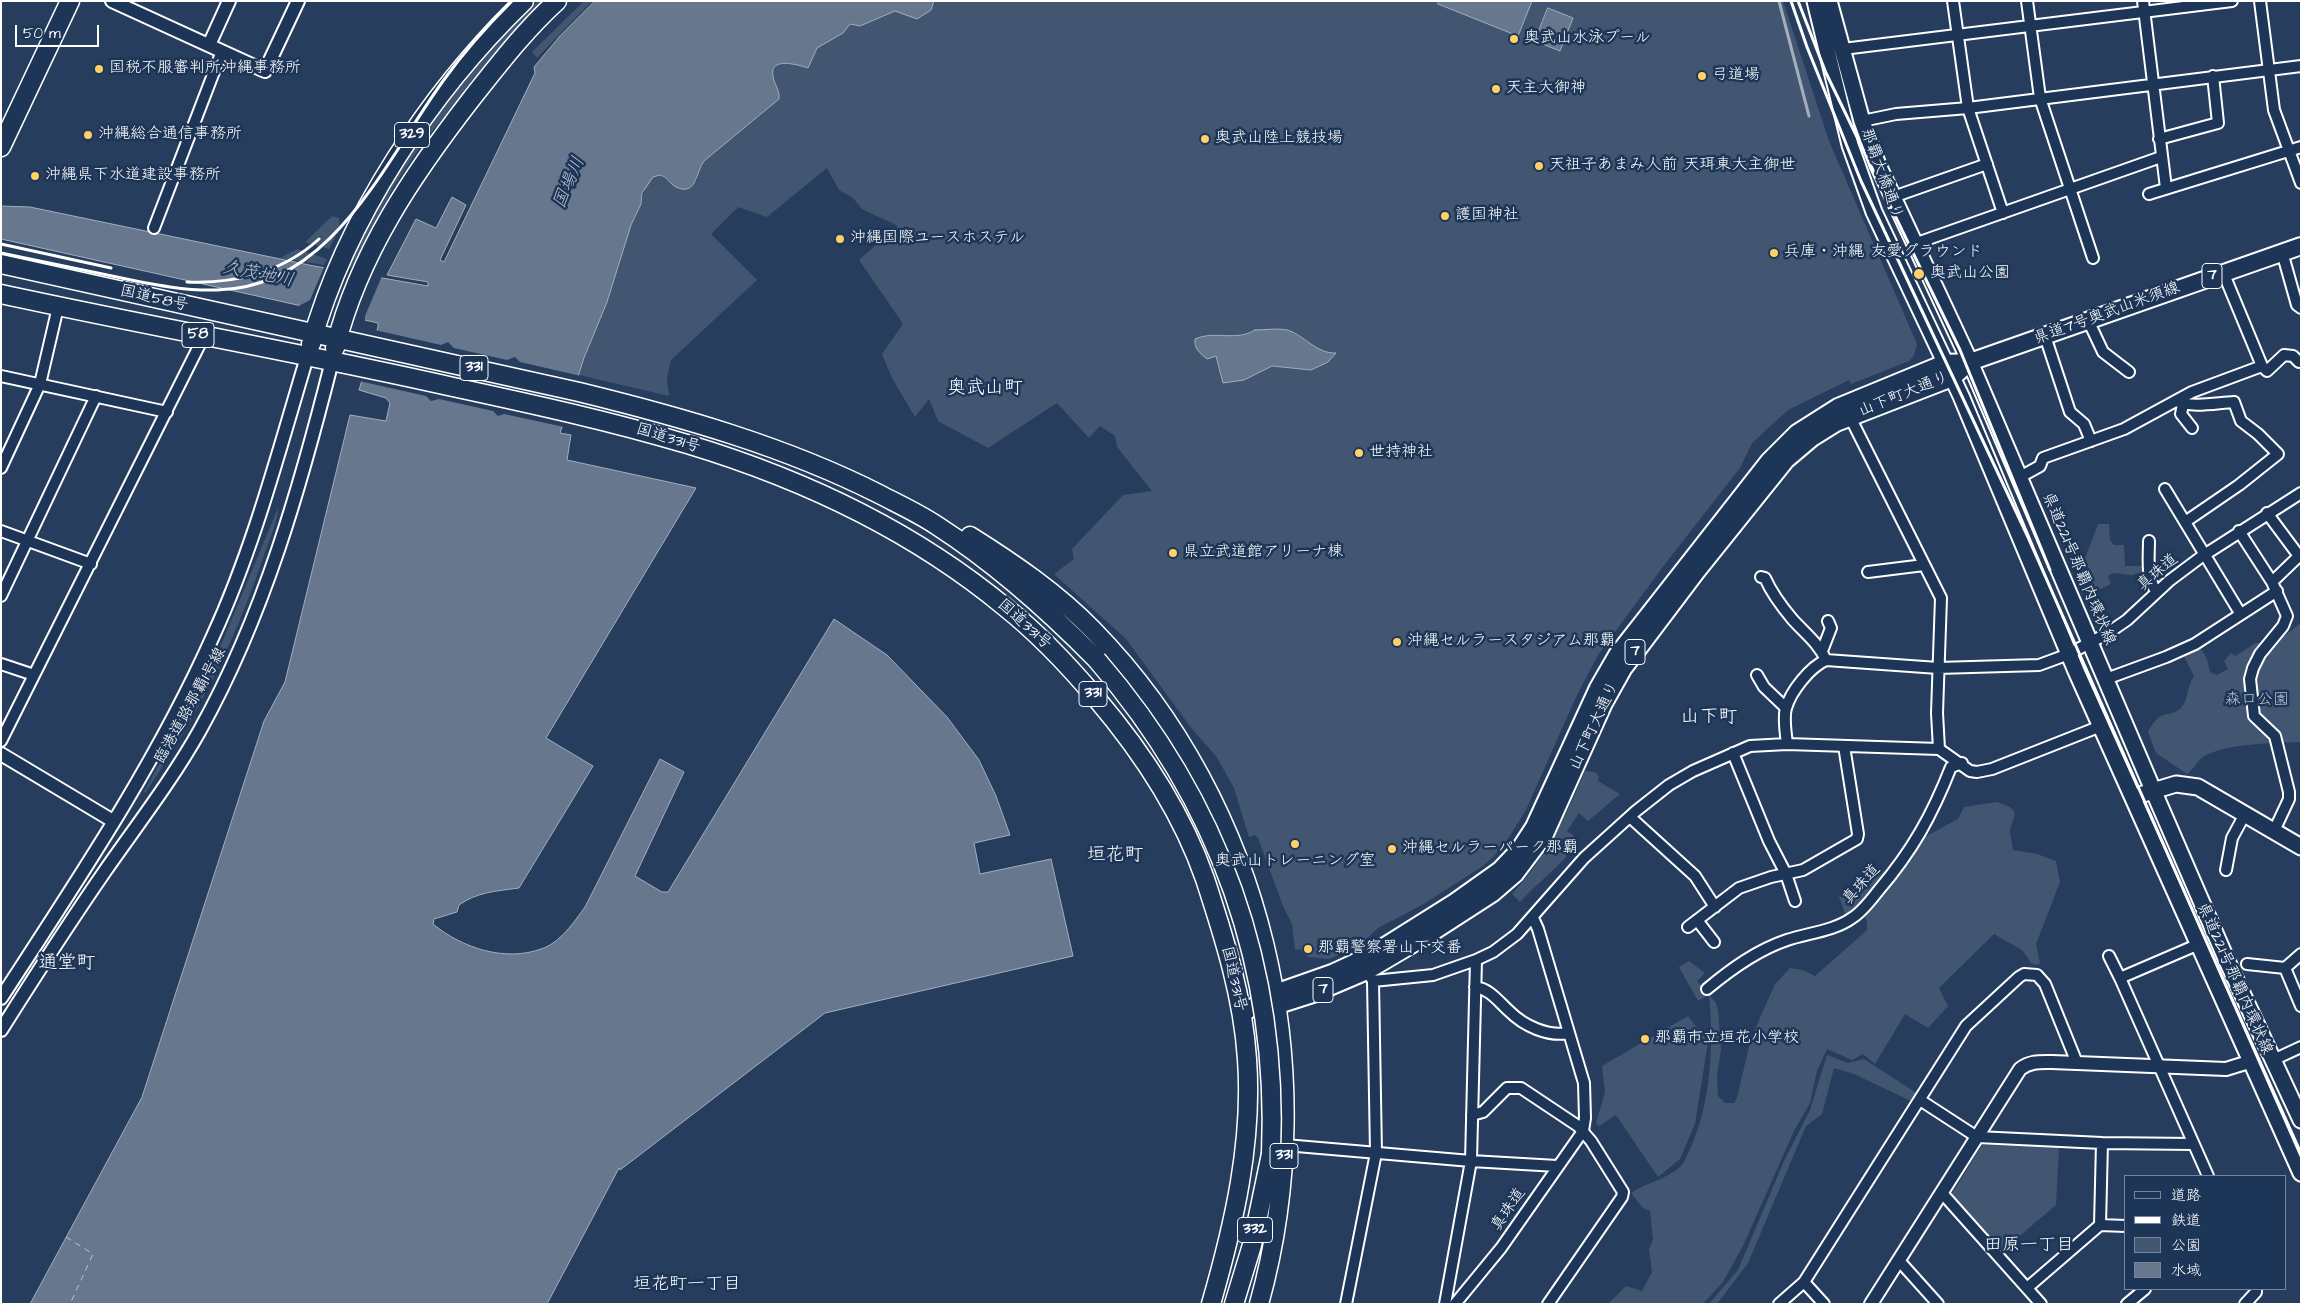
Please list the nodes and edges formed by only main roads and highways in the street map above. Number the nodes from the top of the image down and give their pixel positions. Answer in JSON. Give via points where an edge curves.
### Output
{"nodes":[{"id":1,"x":70,"y":1,"type":"edge"},
{"id":2,"x":524,"y":1,"type":"edge"},
{"id":3,"x":557,"y":1,"type":"edge"},
{"id":4,"x":1815,"y":1,"type":"edge"},
{"id":5,"x":1829,"y":1,"type":"edge"},
{"id":6,"x":1,"y":147,"type":"edge"},
{"id":7,"x":2301,"y":246,"type":"edge"},
{"id":8,"x":1,"y":264,"type":"edge"},
{"id":9,"x":1,"y":294,"type":"edge"},
{"id":10,"x":314,"y":334,"type":"junction"},
{"id":11,"x":337,"y":338,"type":"junction"},
{"id":12,"x":307,"y":356,"type":"junction"},
{"id":13,"x":332,"y":361,"type":"junction"},
{"id":14,"x":1970,"y":362,"type":"junction"},
{"id":15,"x":1948,"y":370,"type":"junction"},
{"id":16,"x":934,"y":524,"type":"junction"},
{"id":17,"x":2153,"y":790,"type":"junction"},
{"id":18,"x":2133,"y":799,"type":"junction"},
{"id":19,"x":2301,"y":847,"type":"edge"},
{"id":20,"x":1276,"y":1000,"type":"junction"},
{"id":21,"x":1242,"y":1014,"type":"junction"},
{"id":22,"x":2301,"y":1120,"type":"edge"},
{"id":23,"x":1278,"y":1149,"type":"junction"},
{"id":24,"x":2301,"y":1173,"type":"edge"},
{"id":25,"x":1211,"y":1304,"type":"edge"},
{"id":26,"x":1234,"y":1304,"type":"edge"},
{"id":27,"x":1248,"y":1304,"type":"edge"},
{"id":28,"x":1259,"y":1304,"type":"edge"}],
"edges":[{"from":1,"to":6,"type":"highway"},
{"from":2,"to":10,"type":"highway","number":"329","via":[[477,50],[422,121],[378,190],[339,268]]},
{"from":3,"to":11,"type":"highway","number":"329","via":[[508,54],[431,151],[393,209],[361,271]]},
{"from":4,"to":15,"type":"main road","name":"那覇大橋通り","via":[[1861,180]]},
{"from":5,"to":14,"type":"main road","name":"那覇大橋通り","via":[[1862,121],[1914,244]]},
{"from":7,"to":14,"type":"main road","name":"県道7号奥武山米須線","number":"7"},
{"from":8,"to":10,"type":"highway","name":"国道58号","number":"58"},
{"from":9,"to":12,"type":"highway","name":"国道58号","number":"58"},
{"from":10,"to":11,"type":"highway","name":"国道58号","number":"58"},
{"from":10,"to":12,"type":"highway","number":"329"},
{"from":11,"to":13,"type":"highway","number":"329"},
{"from":11,"to":16,"type":"highway","name":"国道331号","number":"331","via":[[579,392],[696,424],[814,464]]},
{"from":12,"to":13,"type":"highway","name":"国道58号","number":"58"},
{"from":13,"to":21,"type":"highway","name":"国道331号","number":"331","via":[[573,414],[691,445],[804,488],[854,511],[970,579],[1045,643],[1110,714],[1168,799],[1196,854],[1219,920]]},
{"from":14,"to":15,"type":"main road","name":"山下町大通り","number":"7"},
{"from":14,"to":17,"type":"main road","name":"県道221号那覇内環状線"},
{"from":15,"to":18,"type":"main road","name":"県道221号那覇内環状線"},
{"from":15,"to":20,"type":"main road","name":"山下町大通り","number":"7","via":[[1856,398],[1826,413],[1797,433],[1769,460],[1610,665],[1540,816],[1525,842],[1508,862],[1456,902],[1369,956]]},
{"from":15,"to":20,"type":"main road","name":"山下町大通り","number":"7","via":[[1817,434],[1786,460],[1630,658],[1604,703],[1545,834],[1515,874],[1493,893],[1370,976]]},
{"from":16,"to":20,"type":"highway","name":"国道331号","number":"331","via":[[962,531],[1032,578],[1092,629],[1145,692],[1186,752],[1218,810],[1250,892]]},
{"from":16,"to":23,"type":"highway","name":"国道331号","number":"331","bridge":true,"via":[[1054,616],[1097,660],[1137,709],[1178,772],[1210,831],[1236,895],[1255,961],[1265,1017]]},
{"from":17,"to":18,"type":"main road"},
{"from":17,"to":19,"type":"main road","via":[[2176,784],[2198,787]]},
{"from":17,"to":22,"type":"main road","name":"県道221号那覇内環状線"},
{"from":18,"to":24,"type":"main road","name":"県道221号那覇内環状線"},
{"from":20,"to":21,"type":"main road","name":"山下町大通り","number":"7"},
{"from":20,"to":23,"type":"highway","name":"国道331号","number":"331","via":[[1284,1075]]},
{"from":21,"to":25,"type":"highway","name":"国道331号","number":"331","via":[[1248,1059],[1247,1127],[1232,1221]]},
{"from":23,"to":26,"type":"highway","number":"332"},
{"from":23,"to":27,"type":"highway","name":"国道331号","number":"331"},
{"from":23,"to":28,"type":"highway","name":"国道331号","number":"331","via":[[1275,1233]]}]}
